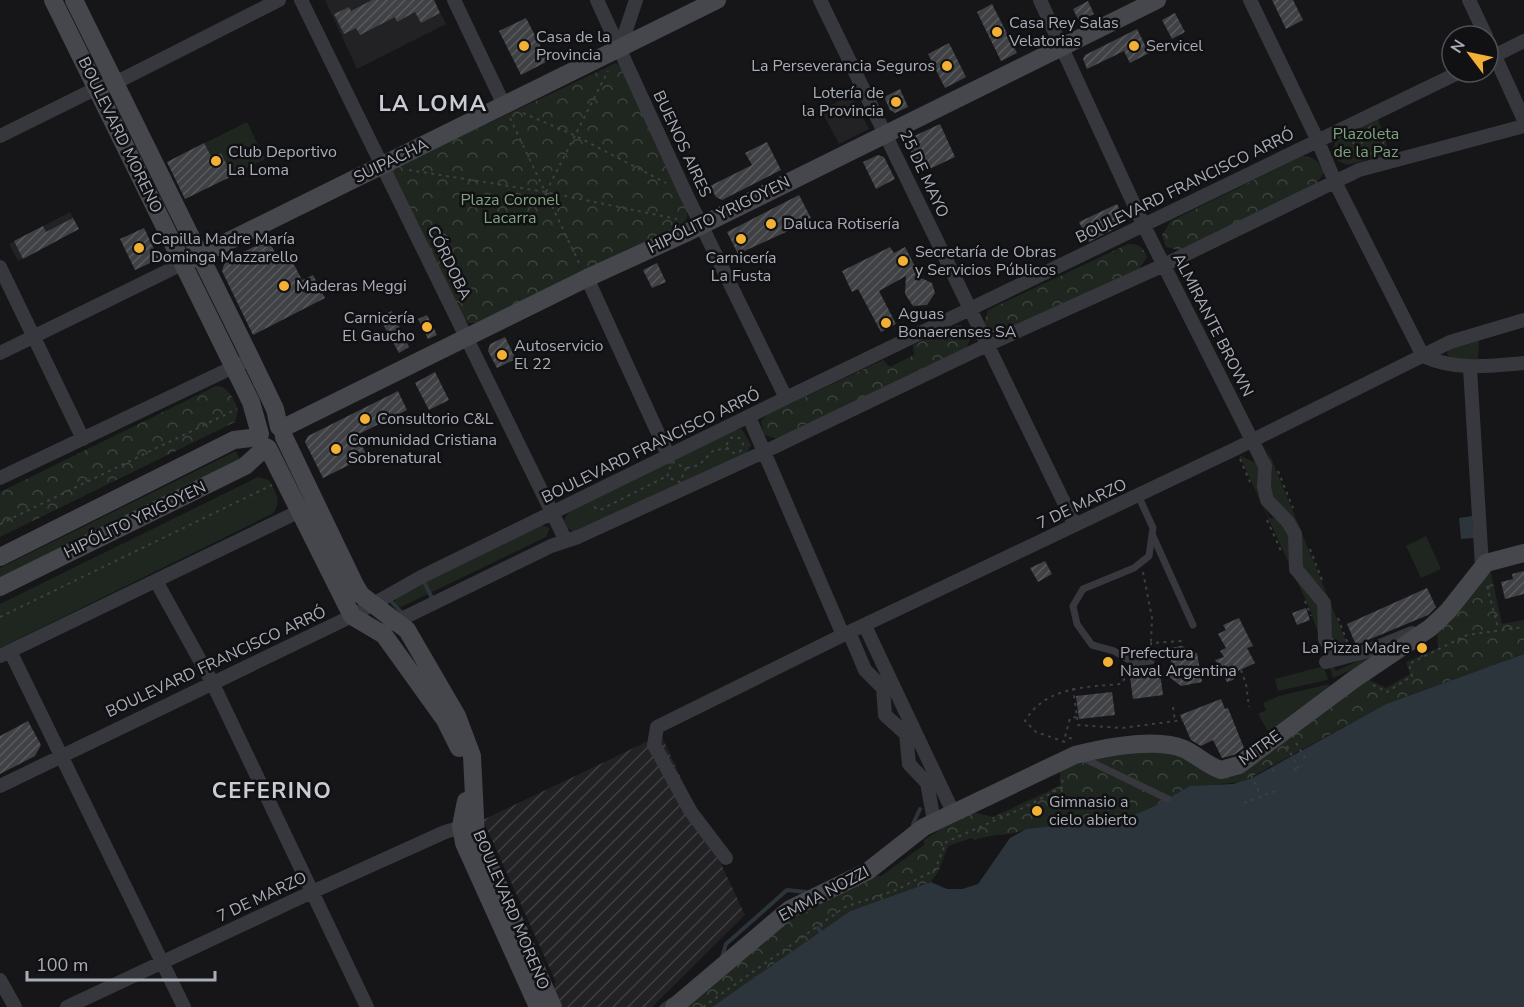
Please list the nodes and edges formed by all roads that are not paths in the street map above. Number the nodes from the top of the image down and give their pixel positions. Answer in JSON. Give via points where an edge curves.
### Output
{"nodes":[{"id":1,"x":53,"y":0,"type":"edge"},
{"id":2,"x":74,"y":0,"type":"edge"},
{"id":3,"x":279,"y":0,"type":"edge"},
{"id":4,"x":301,"y":0,"type":"edge"},
{"id":5,"x":454,"y":0,"type":"edge"},
{"id":6,"x":597,"y":0,"type":"edge"},
{"id":7,"x":636,"y":0,"type":"edge"},
{"id":8,"x":717,"y":0,"type":"edge"},
{"id":9,"x":820,"y":0,"type":"edge"},
{"id":10,"x":1040,"y":0,"type":"edge"},
{"id":11,"x":1157,"y":0,"type":"edge"},
{"id":12,"x":1250,"y":0,"type":"edge"},
{"id":13,"x":1469,"y":0,"type":"edge"},
{"id":14,"x":1480,"y":24,"type":"edge"},
{"id":15,"x":1524,"y":41,"type":"edge"},
{"id":16,"x":1062,"y":46,"type":"junction"},
{"id":17,"x":620,"y":48,"type":"junction"},
{"id":18,"x":1500,"y":53,"type":"edge"},
{"id":19,"x":1500,"y":74,"type":"edge"},
{"id":20,"x":1440,"y":81,"type":"edge"},
{"id":21,"x":115,"y":83,"type":"junction"},
{"id":22,"x":97,"y":88,"type":"junction"},
{"id":23,"x":504,"y":105,"type":"junction"},
{"id":24,"x":1524,"y":120,"type":"edge"},
{"id":25,"x":1524,"y":126,"type":"edge"},
{"id":26,"x":886,"y":132,"type":"junction"},
{"id":27,"x":0,"y":136,"type":"edge"},
{"id":28,"x":1317,"y":139,"type":"junction"},
{"id":29,"x":382,"y":165,"type":"junction"},
{"id":30,"x":1336,"y":183,"type":"junction"},
{"id":31,"x":1143,"y":224,"type":"junction"},
{"id":32,"x":703,"y":225,"type":"junction"},
{"id":33,"x":192,"y":259,"type":"junction"},
{"id":34,"x":1164,"y":265,"type":"junction"},
{"id":35,"x":0,"y":267,"type":"edge"},
{"id":36,"x":587,"y":278,"type":"junction"},
{"id":37,"x":970,"y":310,"type":"junction"},
{"id":38,"x":1524,"y":320,"type":"edge"},
{"id":39,"x":33,"y":336,"type":"junction"},
{"id":40,"x":467,"y":337,"type":"junction"},
{"id":41,"x":987,"y":345,"type":"junction"},
{"id":42,"x":0,"y":353,"type":"edge"},
{"id":43,"x":1423,"y":356,"type":"junction"},
{"id":44,"x":251,"y":359,"type":"junction"},
{"id":45,"x":1524,"y":363,"type":"edge"},
{"id":46,"x":234,"y":367,"type":"junction"},
{"id":47,"x":1470,"y":368,"type":"junction"},
{"id":48,"x":786,"y":398,"type":"junction"},
{"id":49,"x":749,"y":417,"type":"junction"},
{"id":50,"x":281,"y":431,"type":"junction"},
{"id":51,"x":83,"y":439,"type":"junction"},
{"id":52,"x":263,"y":441,"type":"junction"},
{"id":53,"x":1252,"y":441,"type":"junction"},
{"id":54,"x":766,"y":451,"type":"junction"},
{"id":55,"x":669,"y":457,"type":"junction"},
{"id":56,"x":0,"y":478,"type":"edge"},
{"id":57,"x":1138,"y":495,"type":"junction"},
{"id":58,"x":307,"y":507,"type":"junction"},
{"id":59,"x":552,"y":513,"type":"junction"},
{"id":60,"x":1075,"y":525,"type":"junction"},
{"id":61,"x":1152,"y":534,"type":"junction"},
{"id":62,"x":566,"y":541,"type":"junction"},
{"id":63,"x":1524,"y":553,"type":"edge"},
{"id":64,"x":0,"y":557,"type":"edge"},
{"id":65,"x":1482,"y":566,"type":"junction"},
{"id":66,"x":156,"y":581,"type":"junction"},
{"id":67,"x":0,"y":587,"type":"edge"},
{"id":68,"x":372,"y":604,"type":"junction"},
{"id":69,"x":352,"y":616,"type":"junction"},
{"id":70,"x":397,"y":621,"type":"junction"},
{"id":71,"x":1193,"y":625,"type":"dead end"},
{"id":72,"x":371,"y":626,"type":"junction"},
{"id":73,"x":865,"y":626,"type":"junction"},
{"id":74,"x":1430,"y":628,"type":"junction"},
{"id":75,"x":846,"y":633,"type":"junction"},
{"id":76,"x":5,"y":654,"type":"edge"},
{"id":77,"x":1151,"y":662,"type":"road end"},
{"id":78,"x":212,"y":682,"type":"junction"},
{"id":79,"x":1074,"y":746,"type":"junction"},
{"id":80,"x":62,"y":754,"type":"junction"},
{"id":81,"x":0,"y":786,"type":"edge"},
{"id":82,"x":1168,"y":799,"type":"dead end"},
{"id":83,"x":953,"y":812,"type":"junction"},
{"id":84,"x":934,"y":821,"type":"junction"},
{"id":85,"x":468,"y":826,"type":"junction"},
{"id":86,"x":726,"y":858,"type":"dead end"},
{"id":87,"x":312,"y":892,"type":"junction"},
{"id":88,"x":162,"y":962,"type":"junction"},
{"id":89,"x":0,"y":980,"type":"edge"},
{"id":90,"x":540,"y":1004,"type":"edge"},
{"id":91,"x":15,"y":1007,"type":"edge"},
{"id":92,"x":67,"y":1007,"type":"edge"},
{"id":93,"x":184,"y":1007,"type":"edge"},
{"id":94,"x":367,"y":1007,"type":"edge"},
{"id":95,"x":674,"y":1007,"type":"edge"}],
"edges":[{"from":1,"to":22,"type":"main road","name":"BOULEVARD MORENO"},
{"from":2,"to":21,"type":"main road","name":"BOULEVARD MORENO"},
{"from":3,"to":21,"type":"street"},
{"from":4,"to":29,"type":"street","name":"CÓRDOBA"},
{"from":5,"to":23,"type":"street"},
{"from":6,"to":17,"type":"street","name":"BUENOS AIRES"},
{"from":7,"to":17,"type":"street"},
{"from":8,"to":17,"type":"main road","name":"SUIPACHA"},
{"from":9,"to":26,"type":"street","name":"25 DE MAYO"},
{"from":10,"to":16,"type":"street","name":"ALMIRANTE BROWN"},
{"from":11,"to":16,"type":"main road","name":"HIPÓLITO YRIGOYEN"},
{"from":12,"to":28,"type":"street"},
{"from":13,"to":14,"type":"street"},
{"from":15,"to":18,"type":"street"},
{"from":16,"to":26,"type":"main road","name":"HIPÓLITO YRIGOYEN"},
{"from":16,"to":31,"type":"street","name":"ALMIRANTE BROWN"},
{"from":17,"to":23,"type":"main road","name":"SUIPACHA"},
{"from":17,"to":32,"type":"street","name":"BUENOS AIRES"},
{"from":19,"to":24,"type":"street"},
{"from":20,"to":28,"type":"street","name":"BOULEVARD FRANCISCO ARRÓ"},
{"from":21,"to":22,"type":"street"},
{"from":21,"to":33,"type":"main road","name":"BOULEVARD MORENO"},
{"from":22,"to":27,"type":"street"},
{"from":22,"to":33,"type":"main road","name":"BOULEVARD MORENO"},
{"from":23,"to":29,"type":"main road","name":"SUIPACHA"},
{"from":25,"to":30,"type":"street","via":[[1359,170]]},
{"from":26,"to":32,"type":"main road","name":"HIPÓLITO YRIGOYEN"},
{"from":26,"to":37,"type":"street","name":"25 DE MAYO"},
{"from":28,"to":30,"type":"street"},
{"from":28,"to":31,"type":"street","name":"BOULEVARD FRANCISCO ARRÓ"},
{"from":29,"to":33,"type":"main road","name":"SUIPACHA"},
{"from":29,"to":40,"type":"street","name":"CÓRDOBA"},
{"from":30,"to":34,"type":"street"},
{"from":30,"to":43,"type":"street"},
{"from":31,"to":34,"type":"street","name":"ALMIRANTE BROWN"},
{"from":31,"to":37,"type":"street","name":"BOULEVARD FRANCISCO ARRÓ"},
{"from":32,"to":36,"type":"main road","name":"HIPÓLITO YRIGOYEN"},
{"from":32,"to":48,"type":"street","name":"BUENOS AIRES"},
{"from":33,"to":39,"type":"street","name":"SUIPACHA"},
{"from":33,"to":44,"type":"main road","name":"BOULEVARD MORENO"},
{"from":33,"to":46,"type":"main road","name":"BOULEVARD MORENO"},
{"from":34,"to":41,"type":"street"},
{"from":34,"to":53,"type":"street","name":"ALMIRANTE BROWN"},
{"from":35,"to":39,"type":"street"},
{"from":36,"to":40,"type":"main road","name":"HIPÓLITO YRIGOYEN"},
{"from":36,"to":55,"type":"street"},
{"from":37,"to":41,"type":"street","name":"25 DE MAYO"},
{"from":37,"to":48,"type":"street","name":"BOULEVARD FRANCISCO ARRÓ"},
{"from":38,"to":43,"type":"street","name":"7 DE MARZO","via":[[1450,342]]},
{"from":39,"to":42,"type":"street","name":"SUIPACHA"},
{"from":39,"to":51,"type":"street"},
{"from":40,"to":50,"type":"main road","name":"HIPÓLITO YRIGOYEN"},
{"from":40,"to":59,"type":"street","name":"CÓRDOBA"},
{"from":41,"to":54,"type":"street"},
{"from":41,"to":60,"type":"street","name":"25 DE MAYO"},
{"from":43,"to":47,"type":"street"},
{"from":43,"to":53,"type":"street","name":"7 DE MARZO"},
{"from":44,"to":46,"type":"street"},
{"from":44,"to":50,"type":"main road","name":"BOULEVARD MORENO"},
{"from":45,"to":47,"type":"street"},
{"from":46,"to":51,"type":"street"},
{"from":46,"to":52,"type":"main road","name":"BOULEVARD MORENO","via":[[251,402]]},
{"from":47,"to":65,"type":"street"},
{"from":48,"to":49,"type":"street","name":"BOULEVARD FRANCISCO ARRÓ"},
{"from":49,"to":54,"type":"street"},
{"from":49,"to":55,"type":"street","name":"BOULEVARD FRANCISCO ARRÓ"},
{"from":50,"to":52,"type":"main road","name":"HIPÓLITO YRIGOYEN","via":[[278,447]]},
{"from":50,"to":58,"type":"main road","name":"BOULEVARD MORENO"},
{"from":51,"to":56,"type":"street"},
{"from":52,"to":58,"type":"main road","name":"BOULEVARD MORENO"},
{"from":52,"to":64,"type":"main road","name":"HIPÓLITO YRIGOYEN","via":[[234,440]]},
{"from":52,"to":67,"type":"main road","name":"HIPÓLITO YRIGOYEN","via":[[245,466]]},
{"from":53,"to":57,"type":"street","name":"7 DE MARZO"},
{"from":53,"to":74,"type":"street","name":"ALMIRANTE BROWN","via":[[1266,466],[1267,500],[1295,534],[1296,569],[1324,603],[1325,639],[1332,660]]},
{"from":54,"to":62,"type":"street"},
{"from":54,"to":75,"type":"street"},
{"from":55,"to":59,"type":"street","name":"BOULEVARD FRANCISCO ARRÓ"},
{"from":57,"to":60,"type":"street","name":"7 DE MARZO"},
{"from":57,"to":61,"type":"lane","via":[[1154,528]]},
{"from":58,"to":66,"type":"street"},
{"from":58,"to":68,"type":"main road","name":"BOULEVARD MORENO","via":[[355,585]]},
{"from":58,"to":69,"type":"main road","name":"BOULEVARD MORENO"},
{"from":59,"to":62,"type":"street","name":"CÓRDOBA"},
{"from":59,"to":68,"type":"street","name":"BOULEVARD FRANCISCO ARRÓ"},
{"from":60,"to":73,"type":"street","name":"7 DE MARZO"},
{"from":61,"to":71,"type":"lane"},
{"from":61,"to":77,"type":"lane","via":[[1149,555],[1083,589],[1073,606],[1077,624],[1092,645],[1114,651],[1134,663]]},
{"from":62,"to":70,"type":"street"},
{"from":63,"to":65,"type":"main road"},
{"from":65,"to":74,"type":"main road","name":"MITRE"},
{"from":66,"to":76,"type":"street"},
{"from":66,"to":78,"type":"street"},
{"from":68,"to":69,"type":"street","name":"BOULEVARD FRANCISCO ARRÓ"},
{"from":68,"to":70,"type":"main road","name":"BOULEVARD MORENO"},
{"from":69,"to":72,"type":"main road","name":"BOULEVARD MORENO"},
{"from":69,"to":78,"type":"street","name":"BOULEVARD FRANCISCO ARRÓ"},
{"from":70,"to":72,"type":"street"},
{"from":70,"to":85,"type":"main road","name":"BOULEVARD MORENO","via":[[407,630],[467,738],[473,765]]},
{"from":72,"to":85,"type":"main road","name":"BOULEVARD MORENO","via":[[397,652],[459,746],[466,776]]},
{"from":73,"to":75,"type":"street","name":"7 DE MARZO"},
{"from":73,"to":83,"type":"street"},
{"from":74,"to":79,"type":"main road","name":"MITRE","via":[[1239,765],[1228,769],[1216,768],[1171,746]]},
{"from":75,"to":84,"type":"street","via":[[865,670],[883,687],[885,716],[906,734],[909,764],[927,783]]},
{"from":75,"to":86,"type":"street","name":"7 DE MARZO","via":[[657,727],[654,745],[691,812]]},
{"from":76,"to":80,"type":"street"},
{"from":78,"to":80,"type":"street","name":"BOULEVARD FRANCISCO ARRÓ"},
{"from":78,"to":87,"type":"street"},
{"from":79,"to":82,"type":"lane"},
{"from":79,"to":83,"type":"main road","name":"MITRE"},
{"from":80,"to":81,"type":"street","name":"BOULEVARD FRANCISCO ARRÓ"},
{"from":80,"to":88,"type":"street"},
{"from":83,"to":84,"type":"main road","name":"EMMA NOZZI"},
{"from":84,"to":95,"type":"main road","name":"EMMA NOZZI","via":[[868,871],[782,915]]},
{"from":85,"to":87,"type":"street","name":"7 DE MARZO"},
{"from":85,"to":90,"type":"main road","name":"BOULEVARD MORENO","via":[[476,836]]},
{"from":87,"to":88,"type":"street","name":"7 DE MARZO"},
{"from":87,"to":94,"type":"street"},
{"from":88,"to":92,"type":"street","name":"7 DE MARZO"},
{"from":88,"to":93,"type":"street"},
{"from":89,"to":91,"type":"street"}]}
